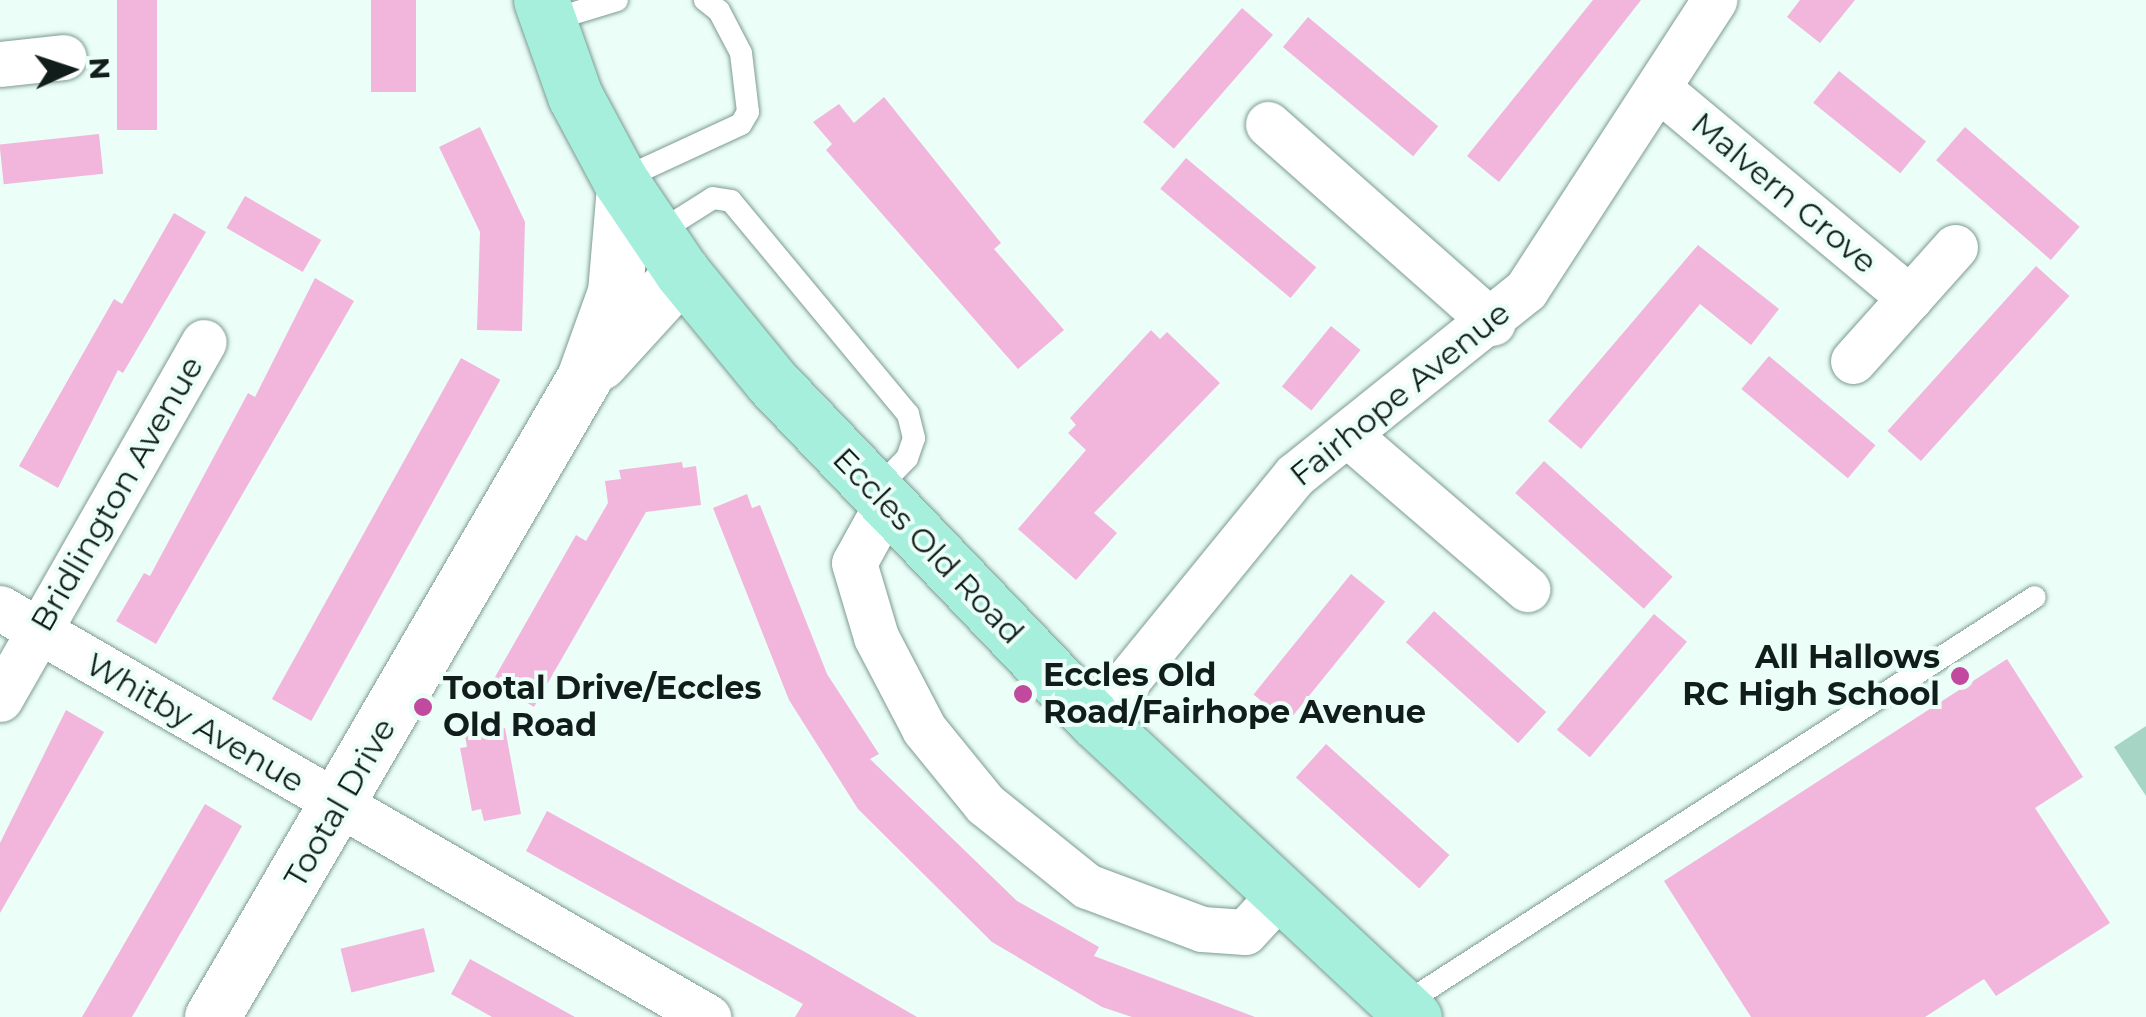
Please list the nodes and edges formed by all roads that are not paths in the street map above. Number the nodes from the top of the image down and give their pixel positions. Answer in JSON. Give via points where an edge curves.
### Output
{"nodes":[{"id":1,"x":617,"y":0,"type":"edge"},
{"id":2,"x":705,"y":0,"type":"edge"},
{"id":3,"x":1714,"y":0,"type":"edge"},
{"id":4,"x":544,"y":10,"type":"edge"},
{"id":5,"x":64,"y":58,"type":"dead end"},
{"id":6,"x":0,"y":64,"type":"edge"},
{"id":7,"x":1658,"y":88,"type":"junction"},
{"id":8,"x":1268,"y":124,"type":"dead end"},
{"id":9,"x":622,"y":183,"type":"junction"},
{"id":10,"x":1955,"y":247,"type":"dead end"},
{"id":11,"x":669,"y":253,"type":"junction"},
{"id":12,"x":1910,"y":298,"type":"junction"},
{"id":13,"x":1493,"y":323,"type":"junction"},
{"id":14,"x":204,"y":342,"type":"dead end"},
{"id":15,"x":1853,"y":362,"type":"dead end"},
{"id":16,"x":584,"y":378,"type":"junction"},
{"id":17,"x":1347,"y":434,"type":"junction"},
{"id":18,"x":881,"y":497,"type":"junction"},
{"id":19,"x":1526,"y":589,"type":"dead end"},
{"id":20,"x":2035,"y":597,"type":"dead end"},
{"id":21,"x":0,"y":608,"type":"edge"},
{"id":22,"x":39,"y":631,"type":"junction"},
{"id":23,"x":0,"y":700,"type":"edge"},
{"id":24,"x":1096,"y":720,"type":"junction"},
{"id":25,"x":339,"y":807,"type":"junction"},
{"id":26,"x":1281,"y":893,"type":"junction"},
{"id":27,"x":1407,"y":1011,"type":"edge"},
{"id":28,"x":212,"y":1017,"type":"edge"},
{"id":29,"x":708,"y":1017,"type":"edge"}],
"edges":[{"from":1,"to":4,"type":"lane"},
{"from":2,"to":9,"type":"lane","via":[[720,11],[741,53],[748,112],[741,124]]},
{"from":3,"to":7,"type":"street","name":"Fairhope Avenue"},
{"from":4,"to":9,"type":"main road","name":"Eccles Old Road","via":[[575,96]]},
{"from":5,"to":6,"type":"street"},
{"from":7,"to":12,"type":"street","name":"Malvern Grove"},
{"from":7,"to":13,"type":"street","name":"Fairhope Avenue","via":[[1559,246]]},
{"from":8,"to":13,"type":"street"},
{"from":9,"to":11,"type":"main road","name":"Eccles Old Road"},
{"from":9,"to":16,"type":"street","name":"Tootal Drive","via":[[615,292]]},
{"from":10,"to":12,"type":"street","name":"Malvern Grove"},
{"from":11,"to":16,"type":"street","name":"Tootal Drive"},
{"from":11,"to":18,"type":"main road","name":"Eccles Old Road","via":[[772,382]]},
{"from":11,"to":18,"type":"lane","via":[[713,198],[731,201],[908,414],[914,438]]},
{"from":12,"to":15,"type":"street","name":"Malvern Grove"},
{"from":13,"to":17,"type":"street","name":"Fairhope Avenue"},
{"from":14,"to":22,"type":"street","name":"Bridlington Avenue"},
{"from":16,"to":25,"type":"street","name":"Tootal Drive"},
{"from":17,"to":19,"type":"street"},
{"from":17,"to":24,"type":"street","name":"Fairhope Avenue","via":[[1295,475]]},
{"from":18,"to":24,"type":"main road","name":"Eccles Old Road"},
{"from":18,"to":26,"type":"street","via":[[854,563],[876,637],[924,729],[985,804],[1087,886],[1202,929],[1246,932]]},
{"from":20,"to":27,"type":"lane"},
{"from":21,"to":22,"type":"street","name":"Whitby Avenue"},
{"from":22,"to":23,"type":"street","name":"Bridlington Avenue"},
{"from":22,"to":25,"type":"street","name":"Whitby Avenue"},
{"from":24,"to":26,"type":"main road","name":"Eccles Old Road"},
{"from":25,"to":28,"type":"street","name":"Tootal Drive"},
{"from":25,"to":29,"type":"street","name":"Whitby Avenue"},
{"from":26,"to":27,"type":"main road","name":"Eccles Old Road"}]}
